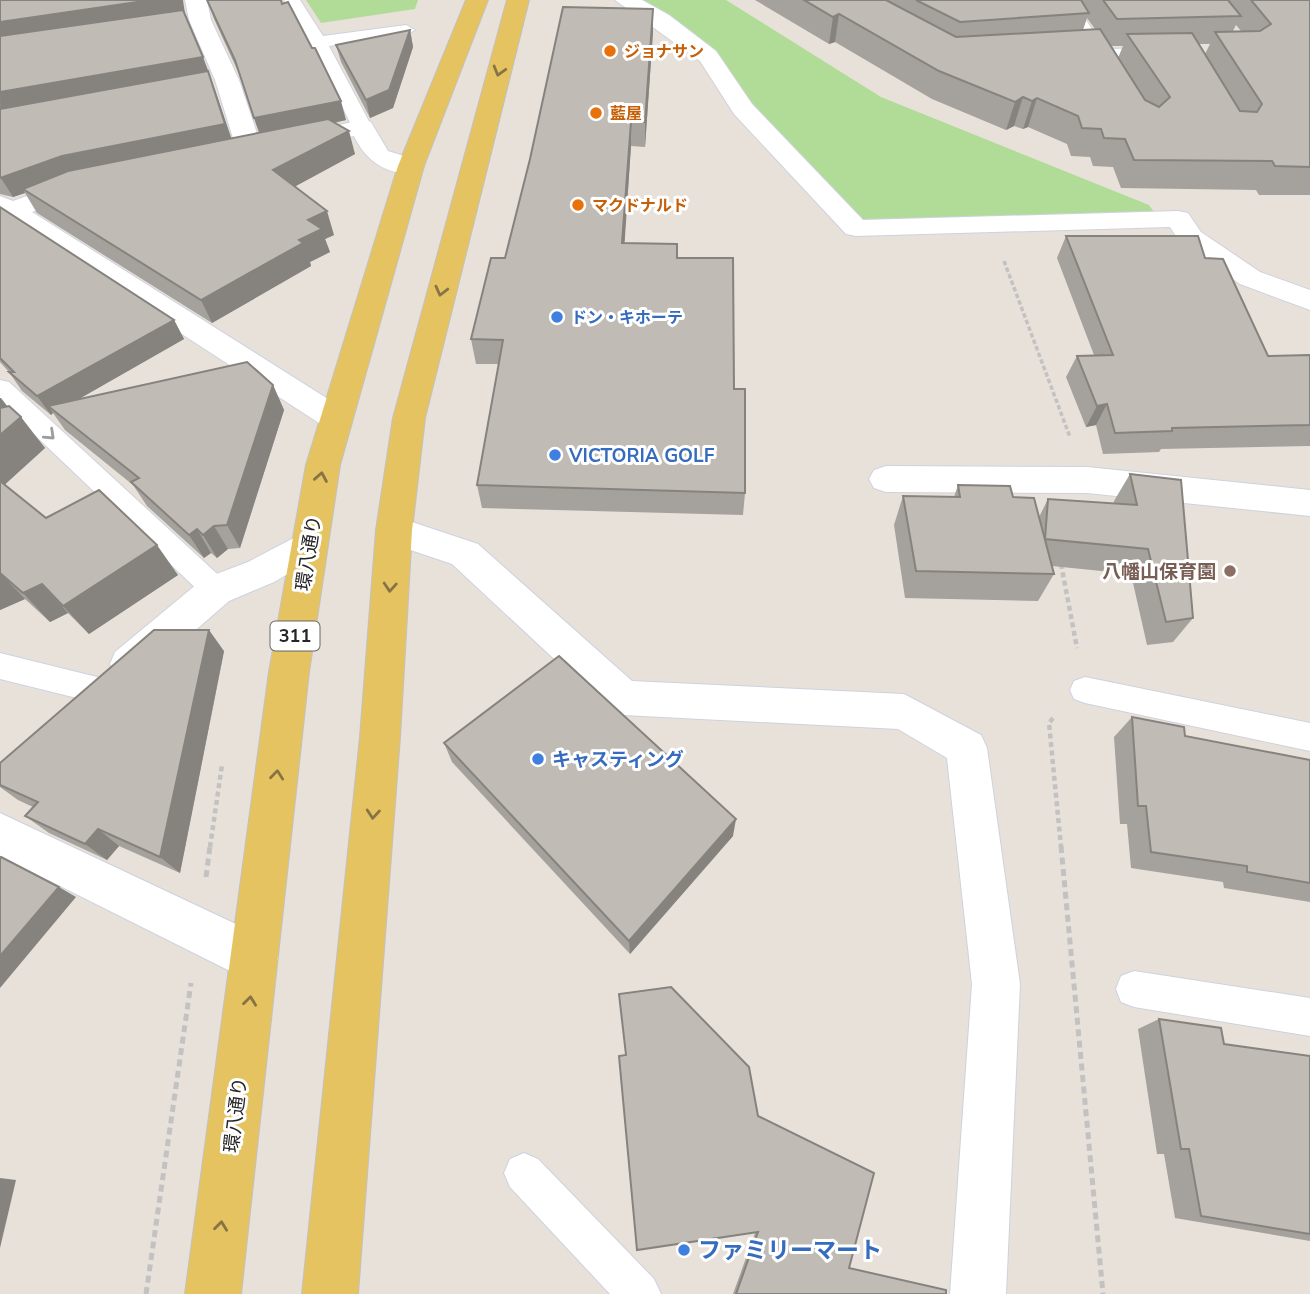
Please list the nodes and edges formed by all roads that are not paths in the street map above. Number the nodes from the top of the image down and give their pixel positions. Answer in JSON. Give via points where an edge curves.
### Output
{"nodes":[{"id":1,"x":292,"y":0,"type":"edge"},
{"id":2,"x":477,"y":0,"type":"edge"},
{"id":3,"x":626,"y":0,"type":"edge"},
{"id":4,"x":1065,"y":0,"type":"edge"},
{"id":5,"x":519,"y":2,"type":"edge"},
{"id":6,"x":194,"y":14,"type":"edge"},
{"id":7,"x":406,"y":30,"type":"edge"},
{"id":8,"x":317,"y":42,"type":"junction"},
{"id":9,"x":1069,"y":50,"type":"edge"},
{"id":10,"x":1098,"y":51,"type":"junction"},
{"id":11,"x":1174,"y":52,"type":"edge"},
{"id":12,"x":1112,"y":75,"type":"edge"},
{"id":13,"x":362,"y":127,"type":"junction"},
{"id":14,"x":250,"y":151,"type":"junction"},
{"id":15,"x":222,"y":156,"type":"edge"},
{"id":16,"x":411,"y":166,"type":"junction"},
{"id":17,"x":100,"y":181,"type":"edge"},
{"id":18,"x":4,"y":209,"type":"edge"},
{"id":19,"x":1310,"y":301,"type":"edge"},
{"id":20,"x":0,"y":388,"type":"edge"},
{"id":21,"x":336,"y":419,"type":"junction"},
{"id":22,"x":886,"y":479,"type":"dead end"},
{"id":23,"x":1310,"y":503,"type":"edge"},
{"id":24,"x":394,"y":530,"type":"junction"},
{"id":25,"x":309,"y":544,"type":"junction"},
{"id":26,"x":216,"y":590,"type":"junction"},
{"id":27,"x":0,"y":666,"type":"edge"},
{"id":28,"x":97,"y":690,"type":"junction"},
{"id":29,"x":1086,"y":690,"type":"road end"},
{"id":30,"x":68,"y":715,"type":"edge"},
{"id":31,"x":1310,"y":737,"type":"edge"},
{"id":32,"x":0,"y":834,"type":"edge"},
{"id":33,"x":255,"y":958,"type":"junction"},
{"id":34,"x":1134,"y":989,"type":"dead end"},
{"id":35,"x":1310,"y":1017,"type":"edge"},
{"id":36,"x":524,"y":1173,"type":"dead end"},
{"id":37,"x":213,"y":1294,"type":"edge"},
{"id":38,"x":330,"y":1294,"type":"edge"},
{"id":39,"x":639,"y":1294,"type":"edge"},
{"id":40,"x":978,"y":1294,"type":"edge"}],
"edges":[{"from":1,"to":8,"type":"lane"},
{"from":2,"to":16,"type":"main road","name":"環八通り","number":"311"},
{"from":3,"to":19,"type":"street","via":[[662,20],[708,56],[743,109],[856,228],[1178,219],[1191,238],[1250,278]]},
{"from":4,"to":10,"type":"lane"},
{"from":5,"to":24,"type":"main road","one_way":true,"via":[[472,166],[409,418]]},
{"from":6,"to":14,"type":"street"},
{"from":7,"to":8,"type":"lane"},
{"from":8,"to":13,"type":"lane"},
{"from":9,"to":10,"type":"lane"},
{"from":10,"to":11,"type":"lane"},
{"from":10,"to":12,"type":"lane"},
{"from":13,"to":14,"type":"street"},
{"from":13,"to":16,"type":"street","via":[[373,153],[382,160]]},
{"from":14,"to":15,"type":"street"},
{"from":16,"to":21,"type":"main road","name":"環八通り","number":"311"},
{"from":17,"to":18,"type":"street"},
{"from":18,"to":21,"type":"street"},
{"from":20,"to":26,"type":"lane","one_way":true},
{"from":25,"to":21,"type":"main road","name":"環八通り","number":"311","one_way":true},
{"from":22,"to":23,"type":"street","via":[[1087,480]]},
{"from":24,"to":38,"type":"main road","one_way":true},
{"from":24,"to":40,"type":"street","via":[[465,554],[623,698],[904,712],[966,748],[996,984]]},
{"from":25,"to":26,"type":"street","via":[[261,572]]},
{"from":33,"to":25,"type":"main road","name":"環八通り","number":"311","one_way":true},
{"from":26,"to":28,"type":"street"},
{"from":27,"to":28,"type":"lane"},
{"from":28,"to":30,"type":"street"},
{"from":29,"to":31,"type":"lane"},
{"from":32,"to":33,"type":"street"},
{"from":37,"to":33,"type":"main road","name":"環八通り","number":"311","one_way":true},
{"from":34,"to":35,"type":"lane"},
{"from":36,"to":39,"type":"lane"}]}
